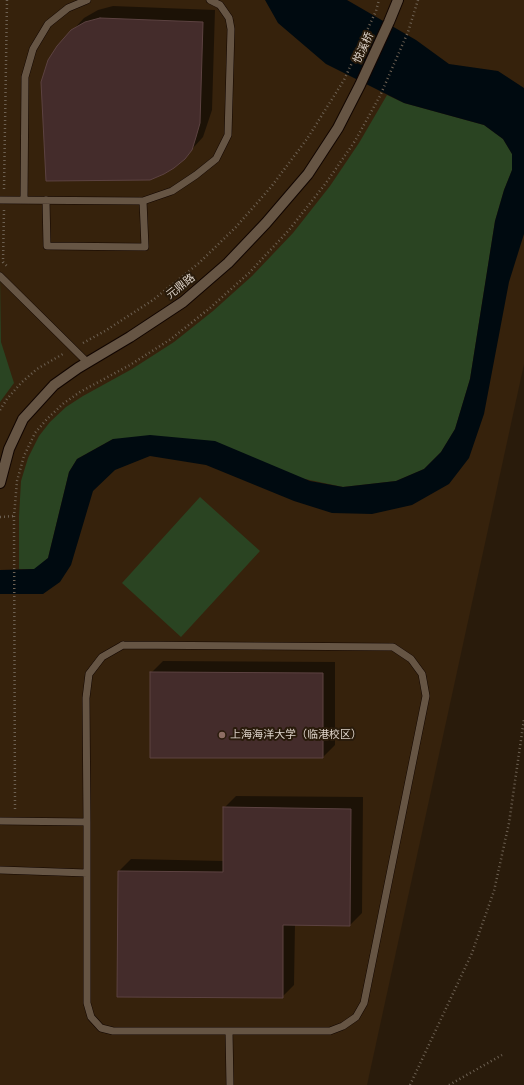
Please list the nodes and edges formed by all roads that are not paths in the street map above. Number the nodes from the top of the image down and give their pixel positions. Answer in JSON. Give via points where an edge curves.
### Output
{"nodes":[{"id":1,"x":87,"y":0,"type":"edge"},
{"id":2,"x":210,"y":0,"type":"edge"},
{"id":3,"x":398,"y":0,"type":"edge"},
{"id":4,"x":360,"y":85,"type":"joint"},
{"id":5,"x":0,"y":200,"type":"edge"},
{"id":6,"x":24,"y":200,"type":"junction"},
{"id":7,"x":46,"y":200,"type":"junction"},
{"id":8,"x":143,"y":200,"type":"junction"},
{"id":9,"x":0,"y":276,"type":"edge"},
{"id":10,"x":87,"y":362,"type":"junction"},
{"id":11,"x":0,"y":482,"type":"edge"},
{"id":12,"x":0,"y":821,"type":"edge"},
{"id":13,"x":87,"y":822,"type":"junction"},
{"id":14,"x":0,"y":870,"type":"edge"},
{"id":15,"x":87,"y":873,"type":"junction"},
{"id":16,"x":229,"y":1031,"type":"junction"},
{"id":17,"x":230,"y":1085,"type":"edge"}],
"edges":[{"from":1,"to":6,"type":"lane","via":[[68,8],[48,24],[33,49],[25,77]]},
{"from":2,"to":8,"type":"lane","via":[[220,5],[229,18],[231,29],[228,135],[216,159],[196,175],[172,191]]},
{"from":3,"to":4,"type":"street","name":"悦溪桥"},
{"from":4,"to":10,"type":"street","name":"元鼎路","via":[[338,128],[308,174],[228,263],[183,302]]},
{"from":5,"to":6,"type":"lane"},
{"from":6,"to":7,"type":"lane"},
{"from":7,"to":8,"type":"lane"},
{"from":7,"to":8,"type":"lane","via":[[47,246],[145,247]]},
{"from":9,"to":10,"type":"lane"},
{"from":10,"to":11,"type":"street","name":"元鼎路","via":[[54,385],[23,419],[9,449]]},
{"from":12,"to":13,"type":"lane"},
{"from":13,"to":15,"type":"lane"},
{"from":13,"to":16,"type":"lane","via":[[86,698],[89,674],[102,657],[123,645],[393,647],[411,658],[422,674],[426,696],[364,1003],[356,1017],[343,1026],[330,1030]]},
{"from":14,"to":15,"type":"lane"},
{"from":15,"to":16,"type":"lane","via":[[87,1004],[91,1017],[101,1028],[113,1031]]},
{"from":16,"to":17,"type":"lane"}]}
